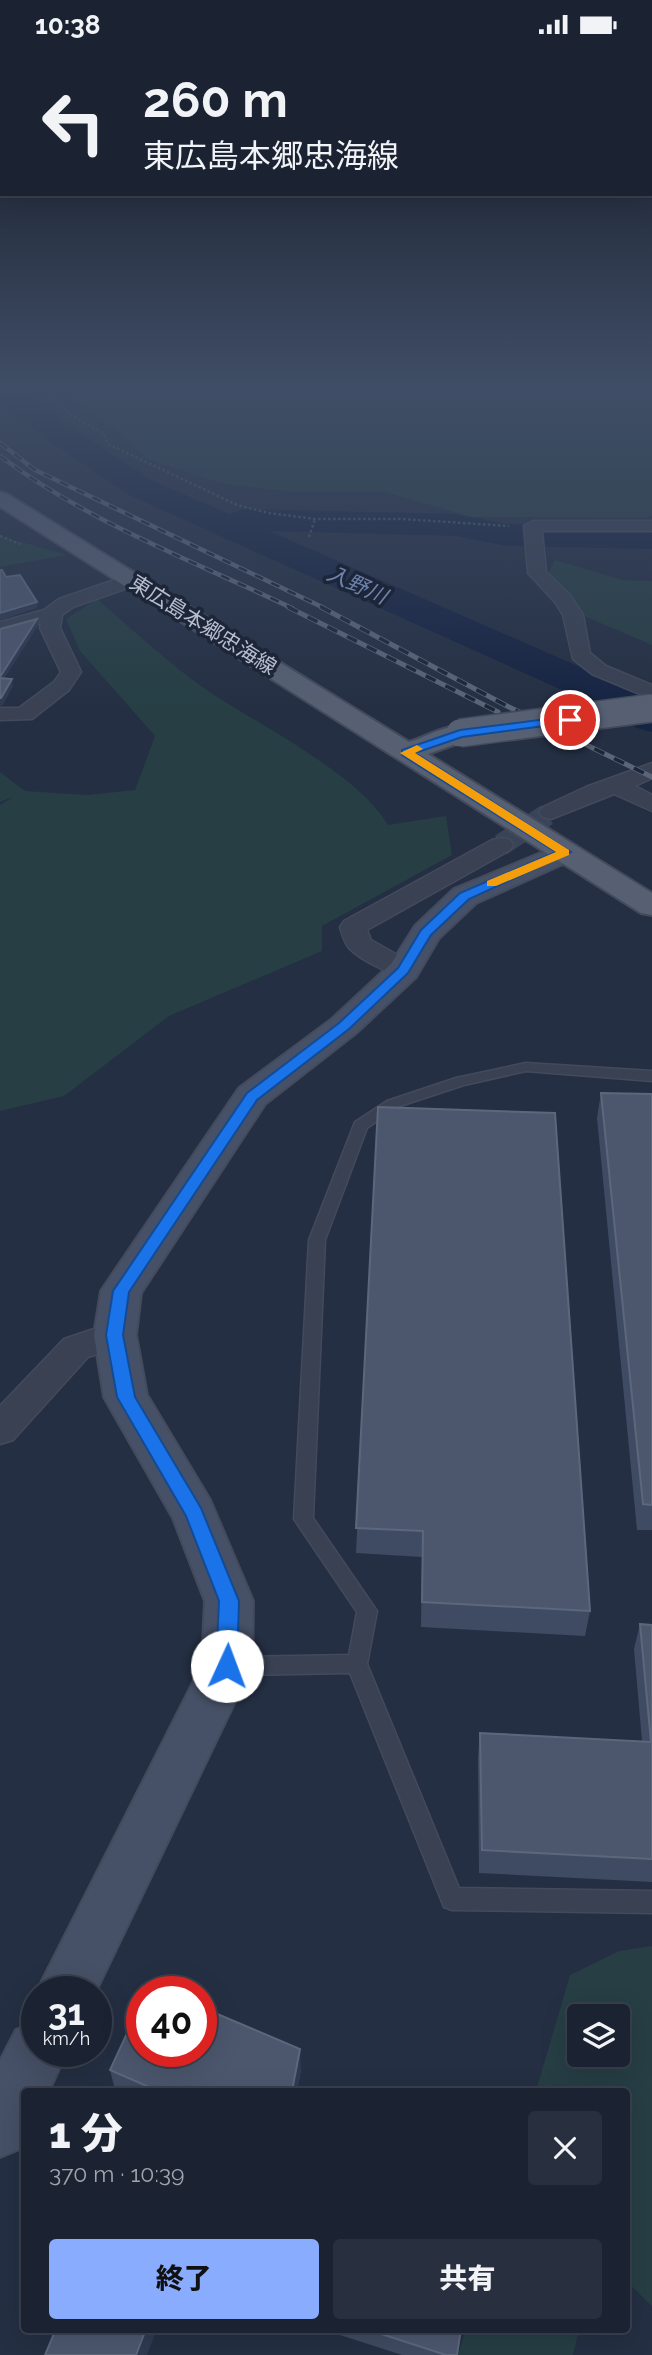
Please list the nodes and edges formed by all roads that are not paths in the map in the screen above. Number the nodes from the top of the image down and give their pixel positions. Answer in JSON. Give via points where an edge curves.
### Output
{"nodes":[{"id":1,"x":0,"y":498,"type":"edge"},
{"id":2,"x":652,"y":526,"type":"edge"},
{"id":3,"x":132,"y":580,"type":"junction"},
{"id":4,"x":52,"y":613,"type":"junction"},
{"id":5,"x":0,"y":628,"type":"edge"},
{"id":6,"x":652,"y":693,"type":"edge"},
{"id":7,"x":652,"y":708,"type":"edge"},
{"id":8,"x":0,"y":714,"type":"edge"},
{"id":9,"x":406,"y":753,"type":"junction"},
{"id":10,"x":652,"y":770,"type":"edge"},
{"id":11,"x":616,"y":786,"type":"junction"},
{"id":12,"x":652,"y":804,"type":"edge"},
{"id":13,"x":551,"y":812,"type":"tunnel mouth"},
{"id":14,"x":502,"y":845,"type":"tunnel mouth"},
{"id":15,"x":565,"y":852,"type":"junction"},
{"id":16,"x":652,"y":906,"type":"edge"},
{"id":17,"x":404,"y":970,"type":"junction"},
{"id":18,"x":652,"y":1076,"type":"edge"},
{"id":19,"x":114,"y":1335,"type":"junction"},
{"id":20,"x":0,"y":1430,"type":"edge"},
{"id":21,"x":357,"y":1664,"type":"junction"},
{"id":22,"x":227,"y":1666,"type":"junction"},
{"id":23,"x":652,"y":1902,"type":"edge"},
{"id":24,"x":73,"y":1976,"type":"edge"},
{"id":25,"x":29,"y":2067,"type":"edge"},
{"id":26,"x":0,"y":2126,"type":"edge"}],
"edges":[{"from":1,"to":3,"type":"main road","name":"東広島本郷忠海線"},
{"from":2,"to":6,"type":"street","via":[[533,535],[537,573],[573,615],[580,655],[599,670]]},
{"from":3,"to":4,"type":"street","via":[[66,603]]},
{"from":3,"to":9,"type":"main road","name":"東広島本郷忠海線"},
{"from":4,"to":5,"type":"street"},
{"from":4,"to":8,"type":"street","via":[[50,628],[71,672],[62,686],[24,714]]},
{"from":7,"to":9,"type":"main road","bridge":true,"via":[[460,733]]},
{"from":9,"to":15,"type":"main road","name":"東広島本郷忠海線"},
{"from":10,"to":11,"type":"street"},
{"from":11,"to":12,"type":"street"},
{"from":11,"to":13,"type":"street"},
{"from":14,"to":17,"type":"street","via":[[353,927],[359,944]]},
{"from":15,"to":16,"type":"main road","name":"東広島本郷忠海線"},
{"from":15,"to":17,"type":"street","via":[[465,896],[426,933]]},
{"from":17,"to":19,"type":"street","via":[[344,1026],[252,1096],[121,1291]]},
{"from":18,"to":21,"type":"lane","via":[[526,1067],[404,1100],[360,1125],[317,1240],[303,1519],[367,1611]]},
{"from":19,"to":20,"type":"street","via":[[76,1348]]},
{"from":19,"to":22,"type":"street","via":[[126,1397],[194,1513],[229,1601]]},
{"from":21,"to":22,"type":"lane"},
{"from":21,"to":23,"type":"lane","via":[[452,1899]]},
{"from":22,"to":24,"type":"street"},
{"from":25,"to":26,"type":"street"}]}
